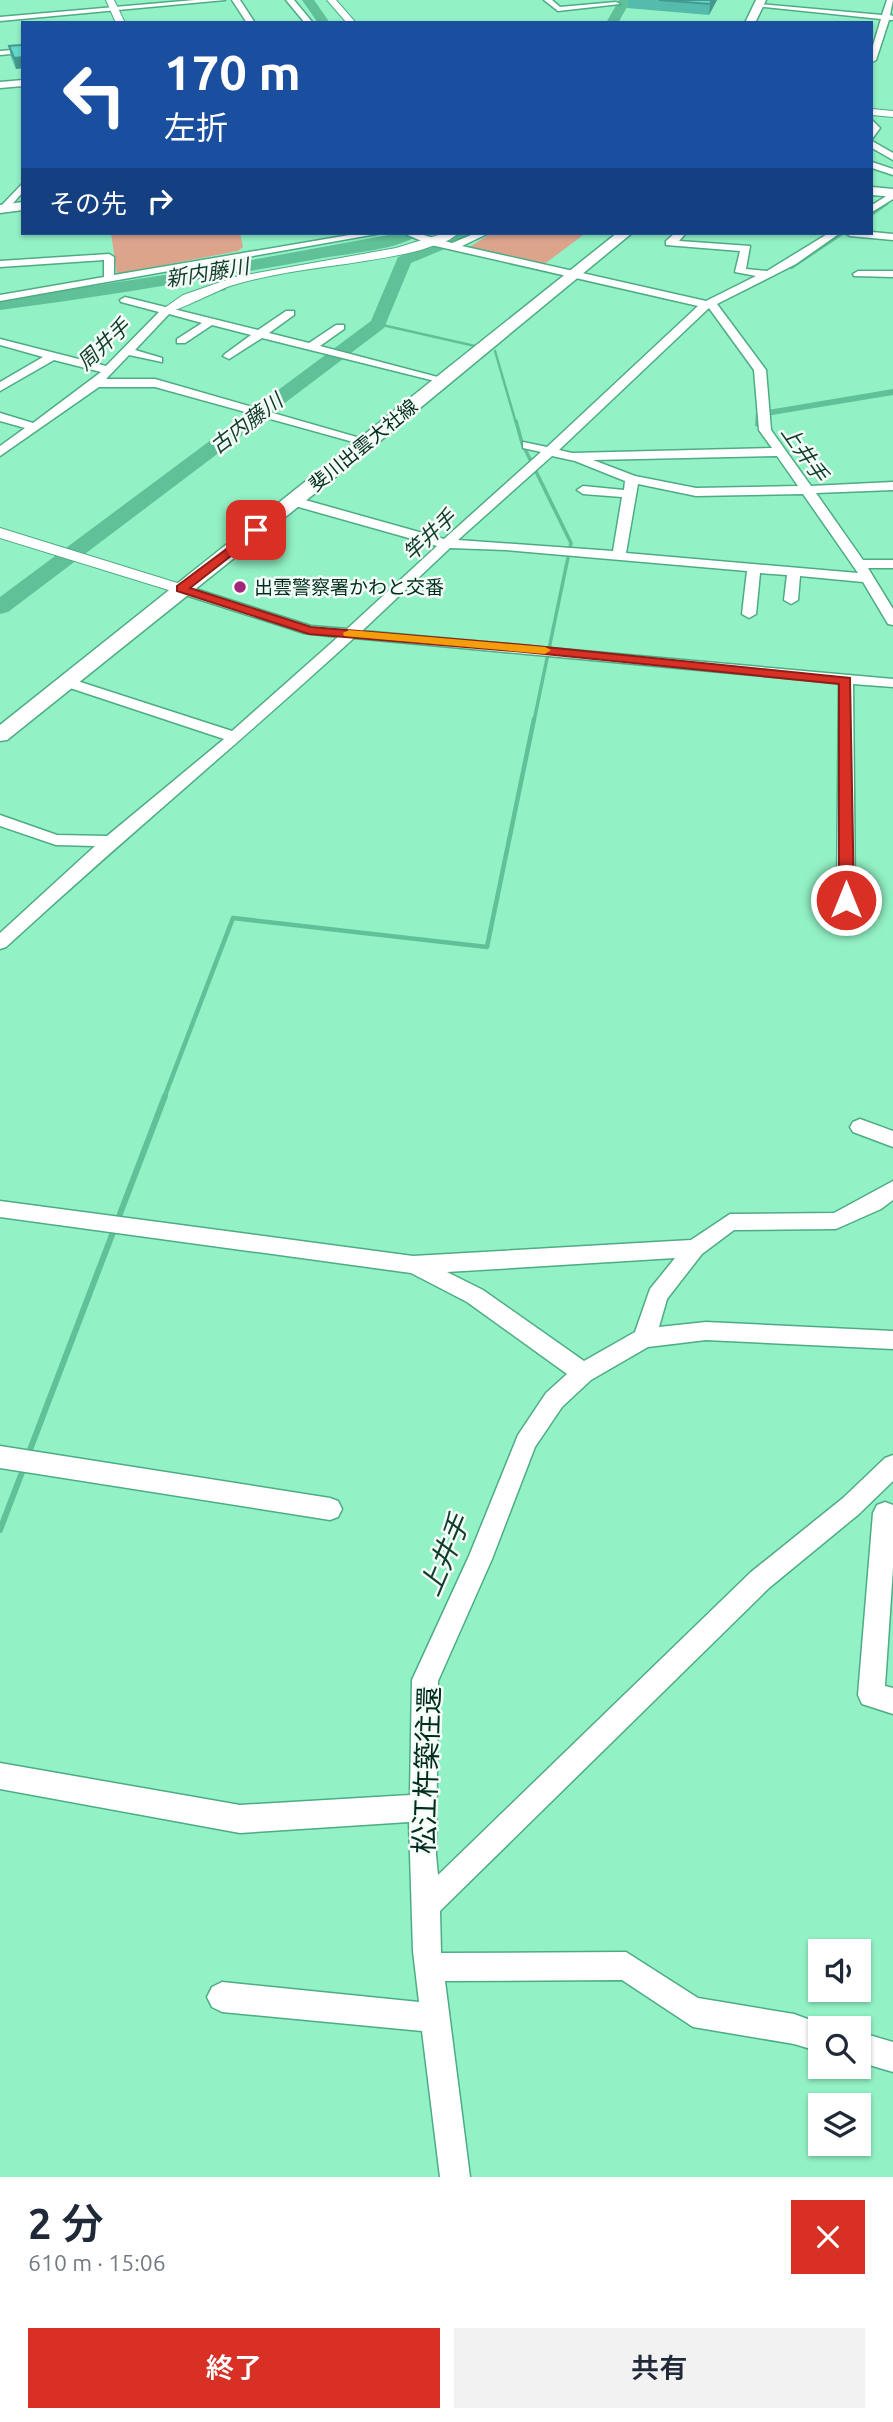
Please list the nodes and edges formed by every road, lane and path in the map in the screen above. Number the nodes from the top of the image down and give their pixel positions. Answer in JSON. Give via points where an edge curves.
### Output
{"nodes":[{"id":1,"x":221,"y":0,"type":"edge"},
{"id":2,"x":236,"y":0,"type":"edge"},
{"id":3,"x":290,"y":0,"type":"edge"},
{"id":4,"x":331,"y":0,"type":"edge"},
{"id":5,"x":548,"y":0,"type":"edge"},
{"id":6,"x":891,"y":0,"type":"edge"},
{"id":7,"x":599,"y":2,"type":"edge"},
{"id":8,"x":760,"y":3,"type":"edge"},
{"id":9,"x":616,"y":4,"type":"dead end"},
{"id":10,"x":112,"y":5,"type":"edge"},
{"id":11,"x":889,"y":17,"type":"edge"},
{"id":12,"x":0,"y":19,"type":"edge"},
{"id":13,"x":120,"y":21,"type":"edge"},
{"id":14,"x":250,"y":21,"type":"edge"},
{"id":15,"x":307,"y":21,"type":"edge"},
{"id":16,"x":350,"y":21,"type":"edge"},
{"id":17,"x":751,"y":21,"type":"edge"},
{"id":18,"x":21,"y":51,"type":"edge"},
{"id":19,"x":0,"y":53,"type":"edge"},
{"id":20,"x":873,"y":57,"type":"edge"},
{"id":21,"x":21,"y":83,"type":"edge"},
{"id":22,"x":0,"y":85,"type":"edge"},
{"id":23,"x":873,"y":112,"type":"edge"},
{"id":24,"x":893,"y":114,"type":"edge"},
{"id":25,"x":873,"y":145,"type":"edge"},
{"id":26,"x":893,"y":157,"type":"edge"},
{"id":27,"x":873,"y":165,"type":"edge"},
{"id":28,"x":893,"y":172,"type":"edge"},
{"id":29,"x":21,"y":188,"type":"edge"},
{"id":30,"x":873,"y":191,"type":"edge"},
{"id":31,"x":893,"y":194,"type":"edge"},
{"id":32,"x":21,"y":206,"type":"edge"},
{"id":33,"x":873,"y":208,"type":"edge"},
{"id":34,"x":2,"y":209,"type":"edge"},
{"id":35,"x":366,"y":235,"type":"edge"},
{"id":36,"x":414,"y":235,"type":"edge"},
{"id":37,"x":448,"y":235,"type":"edge"},
{"id":38,"x":479,"y":235,"type":"edge"},
{"id":39,"x":623,"y":235,"type":"edge"},
{"id":40,"x":679,"y":235,"type":"edge"},
{"id":41,"x":719,"y":235,"type":"edge"},
{"id":42,"x":832,"y":235,"type":"edge"},
{"id":43,"x":866,"y":235,"type":"edge"},
{"id":44,"x":890,"y":238,"type":"edge"},
{"id":45,"x":433,"y":241,"type":"junction"},
{"id":46,"x":716,"y":246,"type":"junction"},
{"id":47,"x":452,"y":247,"type":"junction"},
{"id":48,"x":232,"y":259,"type":"junction"},
{"id":49,"x":0,"y":264,"type":"edge"},
{"id":50,"x":769,"y":274,"type":"junction"},
{"id":51,"x":858,"y":274,"type":"dead end"},
{"id":52,"x":893,"y":274,"type":"edge"},
{"id":53,"x":574,"y":275,"type":"junction"},
{"id":54,"x":249,"y":276,"type":"junction"},
{"id":55,"x":109,"y":280,"type":"junction"},
{"id":56,"x":0,"y":298,"type":"edge"},
{"id":57,"x":125,"y":300,"type":"dead end"},
{"id":58,"x":710,"y":305,"type":"junction"},
{"id":59,"x":166,"y":311,"type":"junction"},
{"id":60,"x":290,"y":313,"type":"dead end"},
{"id":61,"x":210,"y":322,"type":"junction"},
{"id":62,"x":340,"y":327,"type":"dead end"},
{"id":63,"x":258,"y":334,"type":"junction"},
{"id":64,"x":181,"y":341,"type":"dead end"},
{"id":65,"x":0,"y":342,"type":"edge"},
{"id":66,"x":313,"y":346,"type":"junction"},
{"id":67,"x":127,"y":352,"type":"junction"},
{"id":68,"x":52,"y":356,"type":"junction"},
{"id":69,"x":229,"y":356,"type":"dead end"},
{"id":70,"x":158,"y":360,"type":"dead end"},
{"id":71,"x":108,"y":370,"type":"junction"},
{"id":72,"x":443,"y":380,"type":"junction"},
{"id":73,"x":96,"y":383,"type":"junction"},
{"id":74,"x":0,"y":387,"type":"edge"},
{"id":75,"x":0,"y":417,"type":"edge"},
{"id":76,"x":35,"y":427,"type":"junction"},
{"id":77,"x":368,"y":442,"type":"junction"},
{"id":78,"x":527,"y":445,"type":"dead end"},
{"id":79,"x":550,"y":452,"type":"junction"},
{"id":80,"x":779,"y":452,"type":"junction"},
{"id":81,"x":4,"y":456,"type":"edge"},
{"id":82,"x":572,"y":457,"type":"junction"},
{"id":83,"x":632,"y":479,"type":"junction"},
{"id":84,"x":893,"y":486,"type":"edge"},
{"id":85,"x":583,"y":490,"type":"dead end"},
{"id":86,"x":806,"y":490,"type":"junction"},
{"id":87,"x":629,"y":494,"type":"junction"},
{"id":88,"x":293,"y":501,"type":"junction"},
{"id":89,"x":0,"y":533,"type":"edge"},
{"id":90,"x":446,"y":544,"type":"junction"},
{"id":91,"x":619,"y":556,"type":"junction"},
{"id":92,"x":859,"y":564,"type":"junction"},
{"id":93,"x":893,"y":564,"type":"edge"},
{"id":94,"x":754,"y":568,"type":"junction"},
{"id":95,"x":794,"y":572,"type":"junction"},
{"id":96,"x":867,"y":578,"type":"junction"},
{"id":97,"x":181,"y":589,"type":"junction"},
{"id":98,"x":791,"y":600,"type":"dead end"},
{"id":99,"x":749,"y":614,"type":"dead end"},
{"id":100,"x":893,"y":621,"type":"edge"},
{"id":101,"x":351,"y":634,"type":"junction"},
{"id":102,"x":845,"y":681,"type":"junction"},
{"id":103,"x":66,"y":682,"type":"junction"},
{"id":104,"x":893,"y":683,"type":"edge"},
{"id":105,"x":0,"y":735,"type":"edge"},
{"id":106,"x":234,"y":737,"type":"junction"},
{"id":107,"x":0,"y":820,"type":"edge"},
{"id":108,"x":111,"y":841,"type":"junction"},
{"id":109,"x":846,"y":900,"type":"dead end"},
{"id":110,"x":0,"y":943,"type":"edge"},
{"id":111,"x":859,"y":1127,"type":"dead end"},
{"id":112,"x":893,"y":1139,"type":"edge"},
{"id":113,"x":893,"y":1189,"type":"edge"},
{"id":114,"x":0,"y":1209,"type":"edge"},
{"id":115,"x":695,"y":1248,"type":"junction"},
{"id":116,"x":413,"y":1265,"type":"junction"},
{"id":117,"x":644,"y":1338,"type":"junction"},
{"id":118,"x":893,"y":1340,"type":"edge"},
{"id":119,"x":583,"y":1373,"type":"junction"},
{"id":120,"x":0,"y":1457,"type":"edge"},
{"id":121,"x":893,"y":1466,"type":"edge"},
{"id":122,"x":852,"y":1506,"type":"junction"},
{"id":123,"x":330,"y":1509,"type":"dead end"},
{"id":124,"x":889,"y":1514,"type":"edge"},
{"id":125,"x":893,"y":1700,"type":"edge"},
{"id":126,"x":0,"y":1776,"type":"edge"},
{"id":127,"x":424,"y":1808,"type":"junction"},
{"id":128,"x":426,"y":1906,"type":"junction"},
{"id":129,"x":429,"y":1968,"type":"junction"},
{"id":130,"x":222,"y":1997,"type":"dead end"},
{"id":131,"x":435,"y":2018,"type":"junction"},
{"id":132,"x":808,"y":2033,"type":"edge"},
{"id":133,"x":871,"y":2051,"type":"edge"},
{"id":134,"x":893,"y":2057,"type":"edge"},
{"id":135,"x":455,"y":2177,"type":"edge"}],
"edges":[{"from":1,"to":10,"type":"street"},
{"from":2,"to":14,"type":"street"},
{"from":3,"to":15,"type":"street"},
{"from":4,"to":16,"type":"street"},
{"from":5,"to":7,"type":"street","via":[[558,9]]},
{"from":6,"to":11,"type":"street"},
{"from":7,"to":9,"type":"street"},
{"from":8,"to":11,"type":"street"},
{"from":8,"to":17,"type":"main road"},
{"from":10,"to":12,"type":"street"},
{"from":10,"to":13,"type":"street"},
{"from":11,"to":20,"type":"street"},
{"from":18,"to":19,"type":"street"},
{"from":21,"to":22,"type":"street"},
{"from":23,"to":24,"type":"street"},
{"from":25,"to":26,"type":"street"},
{"from":27,"to":28,"type":"street"},
{"from":29,"to":34,"type":"street"},
{"from":30,"to":31,"type":"main road"},
{"from":31,"to":33,"type":"street"},
{"from":32,"to":34,"type":"main road"},
{"from":35,"to":48,"type":"street"},
{"from":36,"to":45,"type":"street"},
{"from":37,"to":45,"type":"street"},
{"from":38,"to":47,"type":"street"},
{"from":39,"to":53,"type":"main road","name":"斐川出雲大社線"},
{"from":40,"to":46,"type":"street","via":[[670,243]]},
{"from":41,"to":46,"type":"street"},
{"from":42,"to":50,"type":"street"},
{"from":43,"to":44,"type":"street"},
{"from":45,"to":47,"type":"street"},
{"from":45,"to":54,"type":"street","via":[[396,252]]},
{"from":46,"to":50,"type":"street","via":[[746,248],[740,272]]},
{"from":47,"to":53,"type":"street"},
{"from":48,"to":54,"type":"street"},
{"from":48,"to":55,"type":"street"},
{"from":49,"to":55,"type":"street","via":[[108,257]]},
{"from":50,"to":58,"type":"street"},
{"from":51,"to":52,"type":"street"},
{"from":53,"to":58,"type":"street"},
{"from":53,"to":72,"type":"main road","name":"斐川出雲大社線"},
{"from":54,"to":59,"type":"street","via":[[208,288]]},
{"from":55,"to":56,"type":"street"},
{"from":57,"to":59,"type":"street"},
{"from":58,"to":79,"type":"street"},
{"from":58,"to":80,"type":"street","via":[[760,370],[765,430]]},
{"from":59,"to":61,"type":"street"},
{"from":59,"to":67,"type":"street"},
{"from":60,"to":63,"type":"street"},
{"from":61,"to":63,"type":"street"},
{"from":61,"to":64,"type":"street"},
{"from":62,"to":66,"type":"street"},
{"from":63,"to":66,"type":"street"},
{"from":63,"to":69,"type":"street"},
{"from":65,"to":68,"type":"street"},
{"from":66,"to":72,"type":"street"},
{"from":67,"to":70,"type":"street"},
{"from":67,"to":71,"type":"street"},
{"from":68,"to":71,"type":"street"},
{"from":68,"to":74,"type":"street"},
{"from":71,"to":73,"type":"street"},
{"from":72,"to":77,"type":"main road","name":"斐川出雲大社線"},
{"from":73,"to":76,"type":"street"},
{"from":73,"to":77,"type":"street","via":[[155,383]]},
{"from":75,"to":76,"type":"street"},
{"from":76,"to":81,"type":"street","via":[[16,440],[29,445]]},
{"from":77,"to":88,"type":"main road","name":"斐川出雲大社線"},
{"from":78,"to":79,"type":"street"},
{"from":79,"to":82,"type":"street"},
{"from":79,"to":90,"type":"street"},
{"from":80,"to":82,"type":"street"},
{"from":80,"to":86,"type":"street"},
{"from":82,"to":83,"type":"street"},
{"from":83,"to":86,"type":"street","via":[[696,492]]},
{"from":83,"to":87,"type":"street"},
{"from":84,"to":86,"type":"street"},
{"from":85,"to":87,"type":"street"},
{"from":86,"to":92,"type":"street"},
{"from":87,"to":91,"type":"street"},
{"from":88,"to":90,"type":"street"},
{"from":88,"to":97,"type":"main road","name":"斐川出雲大社線"},
{"from":89,"to":97,"type":"street"},
{"from":90,"to":91,"type":"street"},
{"from":90,"to":101,"type":"street"},
{"from":91,"to":94,"type":"street"},
{"from":92,"to":93,"type":"street"},
{"from":92,"to":96,"type":"street"},
{"from":94,"to":95,"type":"street"},
{"from":94,"to":99,"type":"street"},
{"from":95,"to":96,"type":"street"},
{"from":95,"to":98,"type":"street"},
{"from":96,"to":100,"type":"street"},
{"from":97,"to":101,"type":"street","via":[[309,630]]},
{"from":97,"to":103,"type":"main road","name":"斐川出雲大社線"},
{"from":101,"to":102,"type":"street"},
{"from":101,"to":106,"type":"street"},
{"from":102,"to":104,"type":"street"},
{"from":102,"to":109,"type":"street"},
{"from":103,"to":105,"type":"main road","name":"斐川出雲大社線"},
{"from":103,"to":106,"type":"street"},
{"from":106,"to":108,"type":"street"},
{"from":107,"to":108,"type":"street","via":[[56,841]]},
{"from":108,"to":110,"type":"street"},
{"from":111,"to":112,"type":"street"},
{"from":113,"to":115,"type":"street","via":[[836,1221],[730,1222]]},
{"from":114,"to":116,"type":"street"},
{"from":115,"to":116,"type":"street"},
{"from":115,"to":117,"type":"street","via":[[658,1295]]},
{"from":116,"to":119,"type":"street","via":[[475,1296]]},
{"from":117,"to":118,"type":"street","via":[[706,1331]]},
{"from":117,"to":119,"type":"street","name":"松江杵築往還"},
{"from":119,"to":127,"type":"street","name":"松江杵築往還","via":[[554,1400],[526,1441],[480,1559],[425,1680]]},
{"from":120,"to":123,"type":"street"},
{"from":121,"to":122,"type":"street"},
{"from":122,"to":124,"type":"street"},
{"from":122,"to":128,"type":"street","via":[[761,1580]]},
{"from":124,"to":125,"type":"street","via":[[871,1696]]},
{"from":126,"to":127,"type":"street","via":[[240,1819]]},
{"from":127,"to":128,"type":"street","name":"松江杵築往還"},
{"from":128,"to":129,"type":"street","name":"松江杵築往還"},
{"from":129,"to":131,"type":"street","name":"松江杵築往還"},
{"from":129,"to":132,"type":"street","via":[[626,1966],[693,2012]]},
{"from":130,"to":131,"type":"street"},
{"from":131,"to":135,"type":"street","name":"松江杵築往還"},
{"from":133,"to":134,"type":"street"}]}
